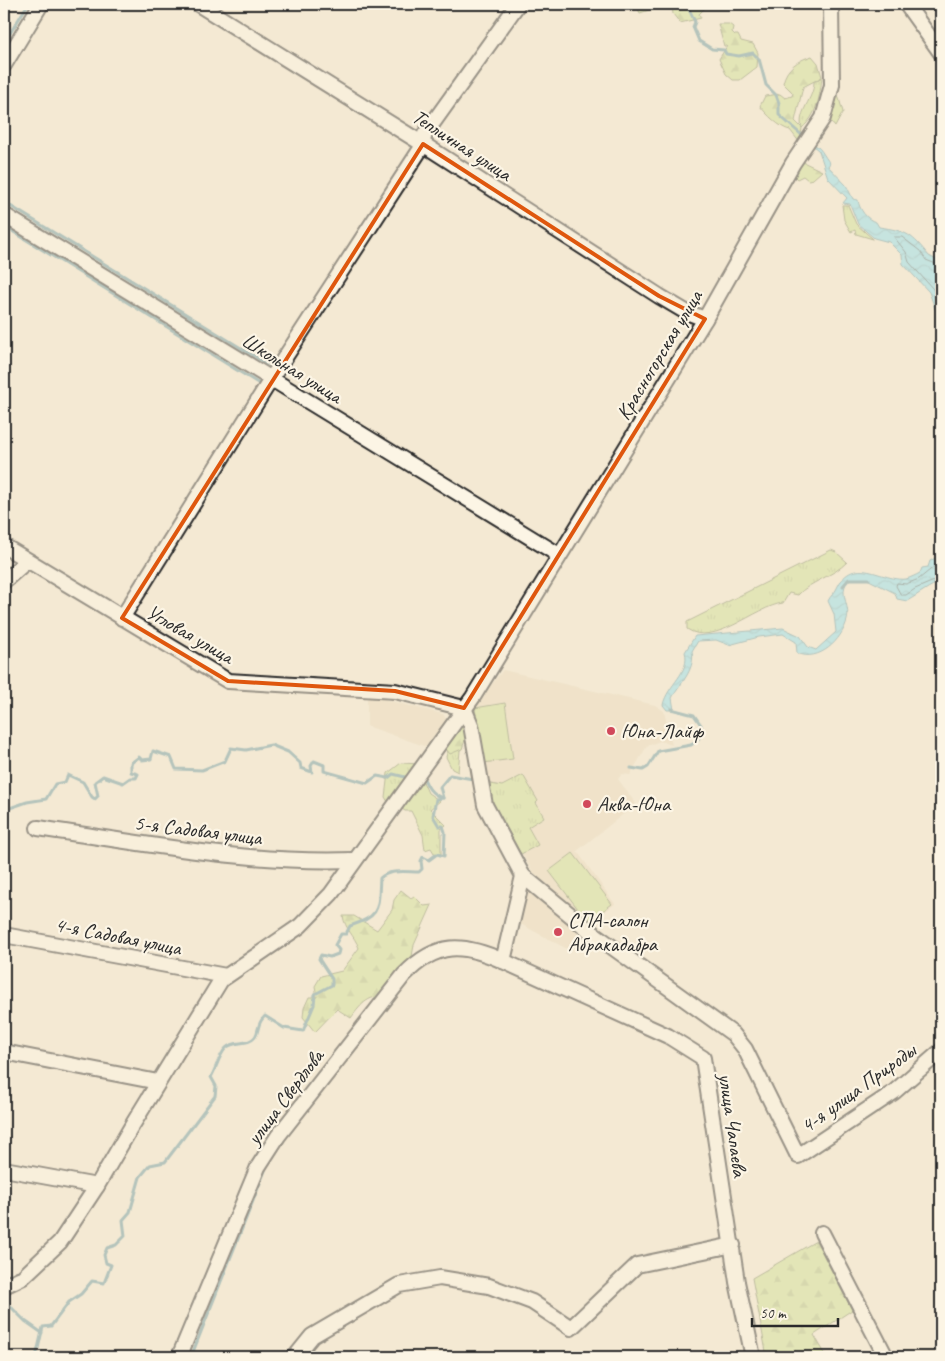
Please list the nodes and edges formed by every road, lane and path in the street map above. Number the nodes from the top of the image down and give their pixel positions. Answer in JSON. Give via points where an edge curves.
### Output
{"nodes":[{"id":1,"x":41,"y":4,"type":"edge"},
{"id":2,"x":198,"y":4,"type":"edge"},
{"id":3,"x":518,"y":4,"type":"edge"},
{"id":4,"x":831,"y":4,"type":"edge"},
{"id":5,"x":906,"y":4,"type":"edge"},
{"id":6,"x":941,"y":53,"type":"edge"},
{"id":7,"x":4,"y":65,"type":"edge"},
{"id":8,"x":423,"y":144,"type":"junction"},
{"id":9,"x":4,"y":215,"type":"edge"},
{"id":10,"x":705,"y":319,"type":"junction"},
{"id":11,"x":272,"y":379,"type":"junction"},
{"id":12,"x":4,"y":546,"type":"edge"},
{"id":13,"x":559,"y":555,"type":"junction"},
{"id":14,"x":27,"y":561,"type":"junction"},
{"id":15,"x":4,"y":581,"type":"edge"},
{"id":16,"x":122,"y":618,"type":"junction"},
{"id":17,"x":464,"y":708,"type":"junction"},
{"id":18,"x":38,"y":828,"type":"dead end"},
{"id":19,"x":354,"y":860,"type":"junction"},
{"id":20,"x":523,"y":876,"type":"junction"},
{"id":21,"x":4,"y":935,"type":"edge"},
{"id":22,"x":503,"y":961,"type":"junction"},
{"id":23,"x":226,"y":976,"type":"junction"},
{"id":24,"x":941,"y":1050,"type":"edge"},
{"id":25,"x":4,"y":1052,"type":"edge"},
{"id":26,"x":158,"y":1082,"type":"junction"},
{"id":27,"x":4,"y":1169,"type":"edge"},
{"id":28,"x":97,"y":1186,"type":"junction"},
{"id":29,"x":822,"y":1233,"type":"dead end"},
{"id":30,"x":733,"y":1245,"type":"junction"},
{"id":31,"x":4,"y":1286,"type":"edge"},
{"id":32,"x":179,"y":1357,"type":"edge"},
{"id":33,"x":295,"y":1357,"type":"edge"},
{"id":34,"x":753,"y":1357,"type":"edge"},
{"id":35,"x":886,"y":1357,"type":"edge"}],
"edges":[{"from":1,"to":7,"type":"street"},
{"from":2,"to":8,"type":"street","name":"Тепличная улица"},
{"from":3,"to":8,"type":"street","via":[[425,134]]},
{"from":4,"to":10,"type":"street","name":"Красногорская улица","via":[[832,85],[823,118],[803,147]]},
{"from":5,"to":6,"type":"street"},
{"from":8,"to":10,"type":"street","name":"Тепличная улица","via":[[658,296]]},
{"from":8,"to":11,"type":"street"},
{"from":9,"to":11,"type":"street","name":"Школьная улица"},
{"from":10,"to":13,"type":"street","name":"Красногорская улица"},
{"from":11,"to":13,"type":"street","name":"Школьная улица"},
{"from":11,"to":16,"type":"street"},
{"from":12,"to":14,"type":"street","name":"Угловая улица"},
{"from":13,"to":17,"type":"street","name":"Красногорская улица"},
{"from":14,"to":15,"type":"street"},
{"from":14,"to":16,"type":"street","name":"Угловая улица"},
{"from":16,"to":17,"type":"street","name":"Угловая улица","via":[[228,681],[395,691]]},
{"from":17,"to":19,"type":"street","name":"Красногорская улица"},
{"from":17,"to":20,"type":"street","via":[[471,725],[485,805]]},
{"from":18,"to":19,"type":"street","name":"5-я Садовая улица","via":[[230,856],[323,862]]},
{"from":19,"to":23,"type":"street","name":"Красногорская улица","via":[[332,894],[300,926]]},
{"from":20,"to":22,"type":"street"},
{"from":20,"to":24,"type":"street","name":"4-я улица Природы","via":[[590,931],[733,1034],[745,1049],[798,1156],[894,1092]]},
{"from":21,"to":23,"type":"street","name":"4-я Садовая улица"},
{"from":22,"to":30,"type":"street","name":"улица Чапаева","via":[[668,1036],[703,1058]]},
{"from":22,"to":32,"type":"street","name":"улица Свердлова","via":[[478,950],[456,946],[415,964],[404,975],[278,1136],[258,1168]]},
{"from":23,"to":26,"type":"street"},
{"from":25,"to":26,"type":"street"},
{"from":26,"to":28,"type":"street"},
{"from":27,"to":28,"type":"street"},
{"from":28,"to":31,"type":"street","via":[[48,1255],[23,1277]]},
{"from":29,"to":35,"type":"street"},
{"from":30,"to":33,"type":"street","via":[[637,1264],[571,1328],[532,1302],[489,1286],[440,1278],[399,1285],[312,1336]]},
{"from":30,"to":34,"type":"street","name":"улица Чапаева","via":[[737,1282]]}]}
